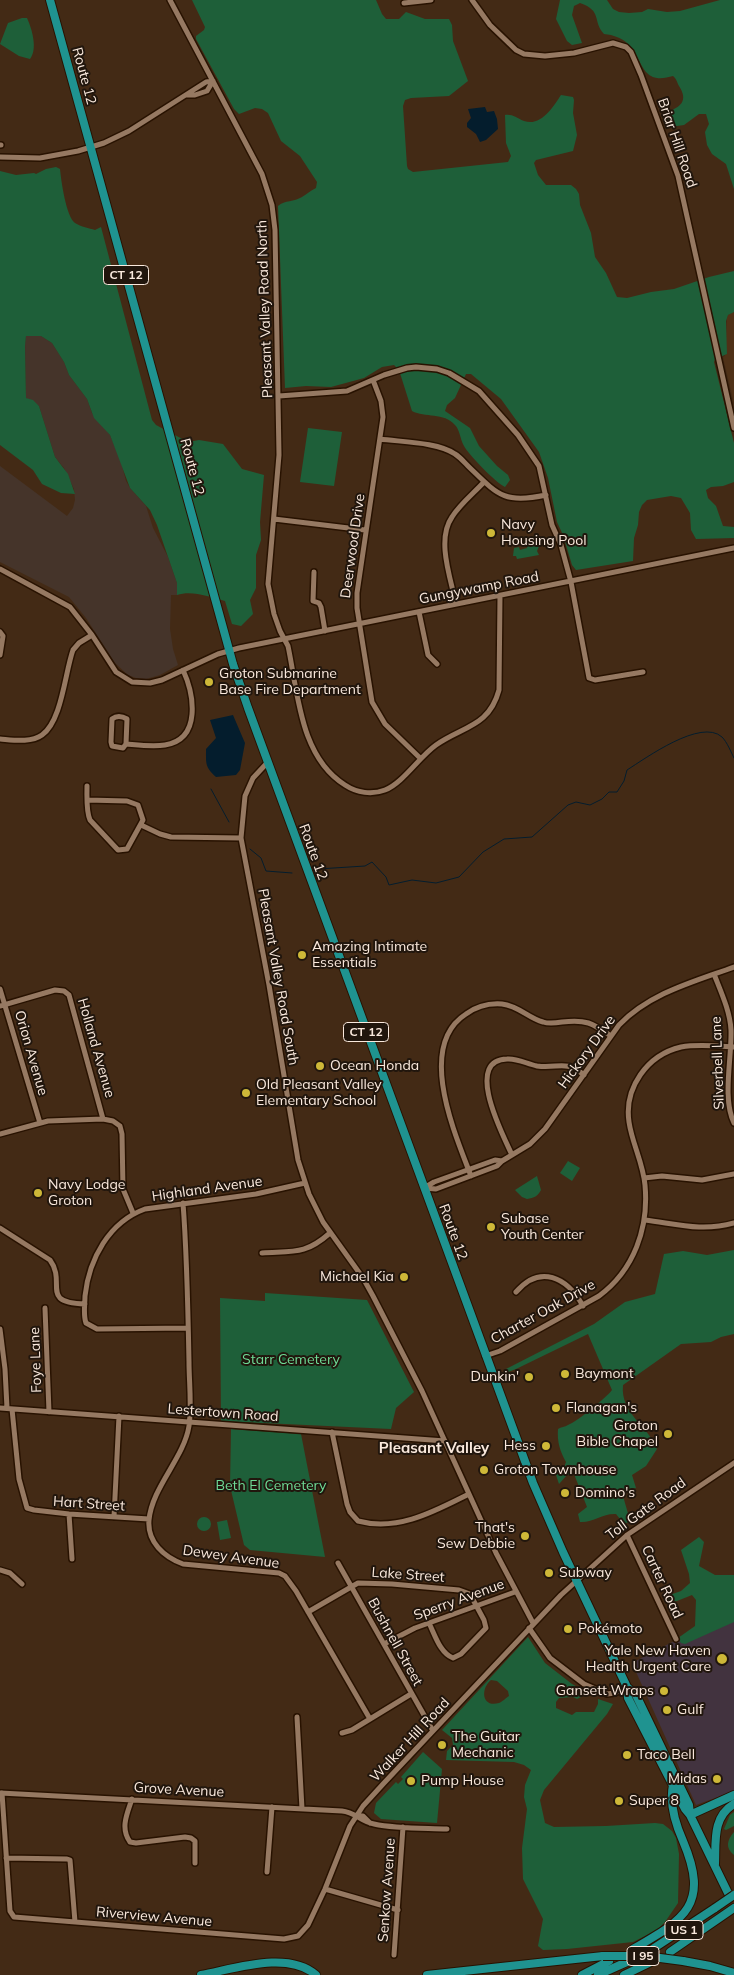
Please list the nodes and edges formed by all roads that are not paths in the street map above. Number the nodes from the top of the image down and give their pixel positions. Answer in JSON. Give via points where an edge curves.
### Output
{"nodes":[{"id":1,"x":50,"y":0,"type":"edge"},
{"id":2,"x":170,"y":0,"type":"edge"},
{"id":3,"x":431,"y":0,"type":"edge"},
{"id":4,"x":472,"y":0,"type":"edge"},
{"id":5,"x":404,"y":3,"type":"dead end"},
{"id":6,"x":213,"y":81,"type":"junction"},
{"id":7,"x":187,"y":95,"type":"junction"},
{"id":8,"x":90,"y":148,"type":"junction"},
{"id":9,"x":0,"y":157,"type":"edge"},
{"id":10,"x":374,"y":380,"type":"junction"},
{"id":11,"x":279,"y":396,"type":"junction"},
{"id":12,"x":734,"y":428,"type":"edge"},
{"id":13,"x":380,"y":439,"type":"junction"},
{"id":14,"x":484,"y":482,"type":"junction"},
{"id":15,"x":546,"y":495,"type":"junction"},
{"id":16,"x":274,"y":519,"type":"junction"},
{"id":17,"x":366,"y":530,"type":"junction"},
{"id":18,"x":734,"y":548,"type":"edge"},
{"id":19,"x":0,"y":568,"type":"edge"},
{"id":20,"x":314,"y":572,"type":"dead end"},
{"id":21,"x":571,"y":582,"type":"junction"},
{"id":22,"x":500,"y":596,"type":"junction"},
{"id":23,"x":456,"y":604,"type":"junction"},
{"id":24,"x":419,"y":612,"type":"junction"},
{"id":25,"x":359,"y":624,"type":"junction"},
{"id":26,"x":325,"y":631,"type":"junction"},
{"id":27,"x":0,"y":632,"type":"edge"},
{"id":28,"x":92,"y":635,"type":"junction"},
{"id":29,"x":286,"y":638,"type":"junction"},
{"id":30,"x":229,"y":651,"type":"junction"},
{"id":31,"x":0,"y":655,"type":"edge"},
{"id":32,"x":437,"y":664,"type":"dead end"},
{"id":33,"x":183,"y":670,"type":"junction"},
{"id":34,"x":642,"y":672,"type":"dead end"},
{"id":35,"x":0,"y":739,"type":"edge"},
{"id":36,"x":126,"y":744,"type":"junction"},
{"id":37,"x":420,"y":758,"type":"junction"},
{"id":38,"x":267,"y":763,"type":"junction"},
{"id":39,"x":87,"y":786,"type":"dead end"},
{"id":40,"x":88,"y":800,"type":"junction"},
{"id":41,"x":141,"y":825,"type":"junction"},
{"id":42,"x":241,"y":838,"type":"junction"},
{"id":43,"x":734,"y":967,"type":"edge"},
{"id":44,"x":714,"y":974,"type":"junction"},
{"id":45,"x":0,"y":989,"type":"edge"},
{"id":46,"x":2,"y":1005,"type":"edge"},
{"id":47,"x":611,"y":1036,"type":"junction"},
{"id":48,"x":732,"y":1047,"type":"edge"},
{"id":49,"x":584,"y":1074,"type":"junction"},
{"id":50,"x":103,"y":1119,"type":"junction"},
{"id":51,"x":40,"y":1123,"type":"junction"},
{"id":52,"x":734,"y":1123,"type":"edge"},
{"id":53,"x":0,"y":1134,"type":"edge"},
{"id":54,"x":512,"y":1155,"type":"junction"},
{"id":55,"x":502,"y":1160,"type":"junction"},
{"id":56,"x":469,"y":1170,"type":"junction"},
{"id":57,"x":734,"y":1174,"type":"edge"},
{"id":58,"x":471,"y":1176,"type":"junction"},
{"id":59,"x":644,"y":1178,"type":"junction"},
{"id":60,"x":305,"y":1183,"type":"junction"},
{"id":61,"x":424,"y":1188,"type":"junction"},
{"id":62,"x":183,"y":1202,"type":"junction"},
{"id":63,"x":134,"y":1213,"type":"junction"},
{"id":64,"x":645,"y":1220,"type":"junction"},
{"id":65,"x":734,"y":1224,"type":"edge"},
{"id":66,"x":0,"y":1228,"type":"edge"},
{"id":67,"x":330,"y":1233,"type":"junction"},
{"id":68,"x":262,"y":1252,"type":"dead end"},
{"id":69,"x":516,"y":1292,"type":"dead end"},
{"id":70,"x":85,"y":1304,"type":"junction"},
{"id":71,"x":583,"y":1306,"type":"junction"},
{"id":72,"x":45,"y":1308,"type":"dead end"},
{"id":73,"x":188,"y":1328,"type":"junction"},
{"id":74,"x":0,"y":1329,"type":"edge"},
{"id":75,"x":485,"y":1356,"type":"junction"},
{"id":76,"x":0,"y":1408,"type":"edge"},
{"id":77,"x":10,"y":1409,"type":"junction"},
{"id":78,"x":49,"y":1412,"type":"junction"},
{"id":79,"x":119,"y":1416,"type":"junction"},
{"id":80,"x":189,"y":1421,"type":"junction"},
{"id":81,"x":332,"y":1432,"type":"junction"},
{"id":82,"x":445,"y":1441,"type":"junction"},
{"id":83,"x":734,"y":1463,"type":"edge"},
{"id":84,"x":469,"y":1494,"type":"junction"},
{"id":85,"x":69,"y":1514,"type":"junction"},
{"id":86,"x":114,"y":1517,"type":"junction"},
{"id":87,"x":149,"y":1519,"type":"junction"},
{"id":88,"x":627,"y":1535,"type":"junction"},
{"id":89,"x":72,"y":1559,"type":"dead end"},
{"id":90,"x":338,"y":1563,"type":"dead end"},
{"id":91,"x":0,"y":1570,"type":"edge"},
{"id":92,"x":576,"y":1580,"type":"junction"},
{"id":93,"x":22,"y":1584,"type":"dead end"},
{"id":94,"x":351,"y":1587,"type":"junction"},
{"id":95,"x":515,"y":1592,"type":"junction"},
{"id":96,"x":476,"y":1606,"type":"junction"},
{"id":97,"x":308,"y":1612,"type":"junction"},
{"id":98,"x":429,"y":1623,"type":"junction"},
{"id":99,"x":531,"y":1626,"type":"junction"},
{"id":100,"x":676,"y":1639,"type":"dead end"},
{"id":101,"x":384,"y":1644,"type":"junction"},
{"id":102,"x":627,"y":1687,"type":"junction"},
{"id":103,"x":411,"y":1694,"type":"junction"},
{"id":104,"x":298,"y":1717,"type":"dead end"},
{"id":105,"x":370,"y":1718,"type":"junction"},
{"id":106,"x":434,"y":1731,"type":"junction"},
{"id":107,"x":342,"y":1733,"type":"dead end"},
{"id":108,"x":673,"y":1785,"type":"junction"},
{"id":109,"x":1,"y":1793,"type":"edge"},
{"id":110,"x":734,"y":1795,"type":"edge"},
{"id":111,"x":132,"y":1799,"type":"junction"},
{"id":112,"x":734,"y":1804,"type":"edge"},
{"id":113,"x":272,"y":1807,"type":"junction"},
{"id":114,"x":302,"y":1809,"type":"junction"},
{"id":115,"x":690,"y":1815,"type":"junction"},
{"id":116,"x":356,"y":1816,"type":"junction"},
{"id":117,"x":403,"y":1827,"type":"junction"},
{"id":118,"x":447,"y":1829,"type":"dead end"},
{"id":119,"x":6,"y":1858,"type":"junction"},
{"id":120,"x":194,"y":1863,"type":"dead end"},
{"id":121,"x":715,"y":1866,"type":"junction"},
{"id":122,"x":267,"y":1872,"type":"dead end"},
{"id":123,"x":325,"y":1889,"type":"junction"},
{"id":124,"x":731,"y":1894,"type":"edge"},
{"id":125,"x":734,"y":1908,"type":"edge"},
{"id":126,"x":398,"y":1910,"type":"junction"},
{"id":127,"x":74,"y":1922,"type":"junction"},
{"id":128,"x":295,"y":1938,"type":"joint"},
{"id":129,"x":633,"y":1949,"type":"dead end"},
{"id":130,"x":651,"y":1950,"type":"dead end"},
{"id":131,"x":670,"y":1952,"type":"dead end"},
{"id":132,"x":394,"y":1955,"type":"dead end"},
{"id":133,"x":606,"y":1959,"type":"junction"},
{"id":134,"x":629,"y":1961,"type":"dead end"},
{"id":135,"x":651,"y":1962,"type":"dead end"},
{"id":136,"x":734,"y":1973,"type":"edge"},
{"id":137,"x":201,"y":1975,"type":"edge"},
{"id":138,"x":316,"y":1975,"type":"edge"},
{"id":139,"x":427,"y":1975,"type":"edge"},
{"id":140,"x":582,"y":1975,"type":"edge"},
{"id":141,"x":598,"y":1975,"type":"edge"},
{"id":142,"x":624,"y":1975,"type":"edge"}],
"edges":[{"from":1,"to":8,"type":"highway","name":"Route 12","number":"CT 12"},
{"from":2,"to":6,"type":"street","name":"Pleasant Valley Road North"},
{"from":3,"to":5,"type":"street"},
{"from":4,"to":12,"type":"street","name":"Briar Hill Road","via":[[490,26],[524,54],[574,53],[613,43],[631,52],[678,176]]},
{"from":6,"to":7,"type":"street"},
{"from":6,"to":7,"type":"street","via":[[207,91]]},
{"from":6,"to":11,"type":"street","name":"Pleasant Valley Road North","via":[[262,174],[272,205]]},
{"from":7,"to":8,"type":"street","via":[[129,131]]},
{"from":8,"to":9,"type":"street","via":[[40,158]]},
{"from":8,"to":30,"type":"highway","name":"Route 12","number":"CT 12"},
{"from":10,"to":11,"type":"street","via":[[347,390]]},
{"from":10,"to":13,"type":"street","name":"Deerwood Drive","via":[[383,409]]},
{"from":10,"to":15,"type":"street","via":[[407,368],[426,368],[449,373],[470,384],[502,416],[532,454],[539,466]]},
{"from":11,"to":16,"type":"street","name":"Pleasant Valley Road North"},
{"from":13,"to":14,"type":"street","via":[[446,450],[455,454]]},
{"from":13,"to":17,"type":"street","name":"Deerwood Drive"},
{"from":14,"to":15,"type":"street","via":[[493,490],[514,499]]},
{"from":14,"to":23,"type":"street","via":[[452,516],[446,529],[444,546]]},
{"from":15,"to":21,"type":"street","via":[[552,525]]},
{"from":16,"to":17,"type":"street"},
{"from":16,"to":29,"type":"street","name":"Pleasant Valley Road North","via":[[268,584],[274,614]]},
{"from":17,"to":25,"type":"street","name":"Deerwood Drive","via":[[356,600]]},
{"from":18,"to":21,"type":"street","name":"Gungywamp Road"},
{"from":19,"to":28,"type":"street","name":"Gungywamp Road","via":[[70,607]]},
{"from":20,"to":26,"type":"street","via":[[313,601],[321,607]]},
{"from":21,"to":22,"type":"street","name":"Gungywamp Road"},
{"from":21,"to":34,"type":"street","via":[[589,678],[595,680]]},
{"from":22,"to":23,"type":"street","name":"Gungywamp Road"},
{"from":22,"to":37,"type":"street","name":"Pleasant Valley Road North","via":[[499,684],[494,704],[485,718]]},
{"from":23,"to":24,"type":"street","name":"Gungywamp Road"},
{"from":24,"to":25,"type":"street","name":"Gungywamp Road"},
{"from":24,"to":32,"type":"street","via":[[428,655]]},
{"from":25,"to":26,"type":"street","name":"Gungywamp Road"},
{"from":25,"to":37,"type":"street","name":"Deerwood Drive","via":[[372,702],[385,724]]},
{"from":26,"to":29,"type":"street","name":"Gungywamp Road"},
{"from":27,"to":31,"type":"street","via":[[3,640]]},
{"from":28,"to":33,"type":"street","name":"Gungywamp Road","via":[[116,672],[132,682],[150,683]]},
{"from":28,"to":35,"type":"street","via":[[74,650],[57,712],[43,734],[33,739]]},
{"from":29,"to":30,"type":"street","name":"Gungywamp Road"},
{"from":29,"to":37,"type":"street","name":"Pleasant Valley Road North","via":[[309,743],[317,758],[337,780],[358,791],[376,792],[392,786]]},
{"from":30,"to":33,"type":"street","name":"Gungywamp Road"},
{"from":30,"to":38,"type":"highway","name":"Route 12","number":"CT 12"},
{"from":33,"to":36,"type":"street","via":[[193,709],[186,732],[166,745]]},
{"from":36,"to":36,"type":"street","via":[[127,719],[116,716],[112,719],[112,746],[123,748]]},
{"from":38,"to":42,"type":"street","name":"Pleasant Valley Road South","via":[[253,778],[245,796]]},
{"from":38,"to":61,"type":"highway","name":"Route 12","number":"CT 12"},
{"from":39,"to":40,"type":"street"},
{"from":40,"to":41,"type":"street","via":[[134,802],[142,815]]},
{"from":40,"to":41,"type":"street","via":[[90,820],[118,850],[124,851],[128,847]]},
{"from":41,"to":42,"type":"street","via":[[171,837]]},
{"from":42,"to":60,"type":"street","name":"Pleasant Valley Road South","via":[[298,1160]]},
{"from":43,"to":44,"type":"street","name":"Hickory Drive"},
{"from":44,"to":47,"type":"street","name":"Hickory Drive","via":[[674,988],[647,1002],[626,1017]]},
{"from":44,"to":48,"type":"street","name":"Silverbell Lane","via":[[728,1012]]},
{"from":45,"to":46,"type":"street","name":"Orion Avenue"},
{"from":46,"to":50,"type":"street","name":"Holland Avenue","via":[[55,990],[69,995]]},
{"from":46,"to":51,"type":"street","name":"Orion Avenue"},
{"from":47,"to":49,"type":"street","name":"Hickory Drive"},
{"from":47,"to":56,"type":"street","via":[[588,1022],[544,1022],[518,1008],[501,1004],[483,1006],[462,1016],[445,1043],[443,1078],[452,1125]]},
{"from":48,"to":52,"type":"street","name":"Silverbell Lane","via":[[730,1115]]},
{"from":48,"to":59,"type":"street","name":"Charter Oak Drive","via":[[691,1046],[672,1050],[653,1061],[639,1076],[633,1085],[628,1119]]},
{"from":49,"to":54,"type":"street","name":"Hickory Drive","via":[[545,1129]]},
{"from":49,"to":54,"type":"street","via":[[570,1065],[540,1066],[507,1058],[490,1069],[486,1076],[488,1094]]},
{"from":50,"to":51,"type":"street"},
{"from":50,"to":63,"type":"street","via":[[120,1126],[123,1189]]},
{"from":51,"to":53,"type":"street"},
{"from":54,"to":55,"type":"street","name":"Hickory Drive"},
{"from":55,"to":56,"type":"street","name":"Hickory Drive"},
{"from":55,"to":58,"type":"street","name":"Hickory Drive","via":[[497,1166]]},
{"from":56,"to":58,"type":"street"},
{"from":56,"to":61,"type":"street","name":"Hickory Drive"},
{"from":57,"to":59,"type":"street","via":[[702,1180],[667,1176]]},
{"from":58,"to":61,"type":"street","name":"Hickory Drive","via":[[436,1189]]},
{"from":59,"to":64,"type":"street","name":"Charter Oak Drive"},
{"from":60,"to":62,"type":"street","name":"Highland Avenue","via":[[256,1194]]},
{"from":60,"to":67,"type":"street","name":"Pleasant Valley Road South"},
{"from":61,"to":75,"type":"highway","name":"Route 12","number":"CT 12"},
{"from":62,"to":63,"type":"street","name":"Highland Avenue"},
{"from":62,"to":73,"type":"street"},
{"from":63,"to":70,"type":"street","name":"Highland Avenue","via":[[107,1237],[98,1250],[90,1268]]},
{"from":64,"to":65,"type":"street","via":[[692,1228]]},
{"from":64,"to":71,"type":"street","name":"Charter Oak Drive","via":[[637,1248],[621,1276],[610,1288]]},
{"from":66,"to":70,"type":"street","via":[[50,1260],[56,1273],[58,1296],[64,1301]]},
{"from":67,"to":68,"type":"street","via":[[306,1249]]},
{"from":67,"to":82,"type":"street","name":"Pleasant Valley Road South","via":[[373,1296]]},
{"from":69,"to":71,"type":"street","via":[[525,1281],[536,1277],[553,1278],[570,1288]]},
{"from":70,"to":73,"type":"street","name":"Highland Avenue","via":[[84,1319],[97,1329]]},
{"from":71,"to":75,"type":"street","name":"Charter Oak Drive"},
{"from":72,"to":78,"type":"street","name":"Foye Lane"},
{"from":73,"to":80,"type":"street"},
{"from":74,"to":77,"type":"street"},
{"from":75,"to":92,"type":"highway","name":"Route 12","number":"CT 12","via":[[537,1491]]},
{"from":76,"to":77,"type":"street","name":"Lestertown Road"},
{"from":77,"to":78,"type":"street","name":"Lestertown Road"},
{"from":77,"to":85,"type":"street","name":"Hart Street","via":[[19,1479],[27,1508]]},
{"from":78,"to":79,"type":"street","name":"Lestertown Road"},
{"from":79,"to":80,"type":"street","name":"Lestertown Road"},
{"from":79,"to":86,"type":"street"},
{"from":80,"to":81,"type":"street","name":"Lestertown Road"},
{"from":80,"to":87,"type":"street","via":[[180,1450],[159,1489]]},
{"from":81,"to":82,"type":"street","name":"Lestertown Road"},
{"from":81,"to":84,"type":"street","via":[[347,1504],[358,1521],[398,1524]]},
{"from":82,"to":84,"type":"street","name":"Pleasant Valley Road South"},
{"from":83,"to":88,"type":"street","name":"Toll Gate Road"},
{"from":84,"to":95,"type":"street","name":"Pleasant Valley Road South"},
{"from":85,"to":86,"type":"street","name":"Hart Street"},
{"from":85,"to":89,"type":"street"},
{"from":86,"to":87,"type":"street","name":"Hart Street"},
{"from":87,"to":97,"type":"street","name":"Dewey Avenue","via":[[158,1549],[171,1560],[183,1564],[279,1573],[285,1576]]},
{"from":88,"to":92,"type":"street","name":"Toll Gate Road"},
{"from":88,"to":100,"type":"street","name":"Carter Road"},
{"from":90,"to":94,"type":"street","name":"Bushnell Street"},
{"from":91,"to":93,"type":"street","via":[[10,1572]]},
{"from":92,"to":99,"type":"street","name":"Walker Hill Road"},
{"from":92,"to":102,"type":"highway","name":"Route 12","number":"CT 12"},
{"from":94,"to":96,"type":"street","name":"Lake Street","via":[[358,1583],[459,1590],[470,1594]]},
{"from":94,"to":97,"type":"street","name":"Lake Street"},
{"from":94,"to":101,"type":"street","name":"Bushnell Street"},
{"from":95,"to":96,"type":"street","name":"Sperry Avenue"},
{"from":95,"to":99,"type":"street","name":"Pleasant Valley Road South"},
{"from":96,"to":98,"type":"street","name":"Sperry Avenue"},
{"from":96,"to":98,"type":"street","via":[[486,1628],[453,1658],[447,1656]]},
{"from":97,"to":105,"type":"street","name":"Dewey Avenue"},
{"from":98,"to":101,"type":"street","name":"Sperry Avenue"},
{"from":99,"to":102,"type":"street","name":"Pleasant Valley Road South","via":[[550,1658],[584,1684],[607,1694]]},
{"from":99,"to":106,"type":"street","name":"Walker Hill Road"},
{"from":101,"to":103,"type":"street","name":"Bushnell Street"},
{"from":102,"to":108,"type":"highway","name":"Route 12","number":"CT 12","via":[[628,1698]]},
{"from":102,"to":115,"type":"highway","name":"Route 12","number":"CT 12","via":[[636,1695],[688,1802]]},
{"from":103,"to":105,"type":"street"},
{"from":103,"to":106,"type":"street","name":"Bushnell Street"},
{"from":104,"to":114,"type":"street"},
{"from":105,"to":107,"type":"street"},
{"from":106,"to":116,"type":"street","name":"Walker Hill Road"},
{"from":108,"to":115,"type":"highway","name":"Route 12","number":"CT 12"},
{"from":108,"to":129,"type":"highway","via":[[671,1800],[676,1822],[693,1869],[692,1894],[676,1922]]},
{"from":109,"to":111,"type":"street","name":"Grove Avenue"},
{"from":109,"to":119,"type":"street"},
{"from":110,"to":115,"type":"highway"},
{"from":111,"to":113,"type":"street","name":"Grove Avenue"},
{"from":111,"to":120,"type":"street","via":[[125,1828],[130,1842],[191,1838],[194,1841]]},
{"from":112,"to":121,"type":"highway","number":"US 1","via":[[717,1824]]},
{"from":113,"to":114,"type":"street","name":"Grove Avenue"},
{"from":113,"to":122,"type":"street"},
{"from":114,"to":116,"type":"street","name":"Grove Avenue","via":[[346,1811]]},
{"from":115,"to":121,"type":"highway","name":"Route 12","number":"CT 12"},
{"from":116,"to":117,"type":"street","name":"Grove Avenue","via":[[371,1824]]},
{"from":116,"to":123,"type":"street","name":"Walker Hill Road"},
{"from":117,"to":118,"type":"street"},
{"from":117,"to":126,"type":"street","name":"Senkow Avenue"},
{"from":119,"to":127,"type":"street","name":"Riverview Avenue","via":[[12,1916]]},
{"from":119,"to":127,"type":"street","via":[[70,1860]]},
{"from":121,"to":124,"type":"highway","name":"Route 12","number":"US 1"},
{"from":123,"to":126,"type":"street"},
{"from":123,"to":128,"type":"street","name":"Walker Hill Road","via":[[308,1925]]},
{"from":124,"to":130,"type":"highway","number":"US 1","bridge":true,"via":[[683,1931]]},
{"from":125,"to":131,"type":"highway"},
{"from":126,"to":132,"type":"street","name":"Senkow Avenue"},
{"from":127,"to":128,"type":"street","name":"Riverview Avenue"},
{"from":133,"to":136,"type":"highway","number":"I 95","bridge":true,"via":[[645,1956]]},
{"from":133,"to":139,"type":"highway","number":"I 95"},
{"from":133,"to":140,"type":"highway"},
{"from":134,"to":141,"type":"highway"},
{"from":135,"to":142,"type":"highway"},
{"from":137,"to":138,"type":"highway","via":[[284,1962],[301,1966]]}]}
